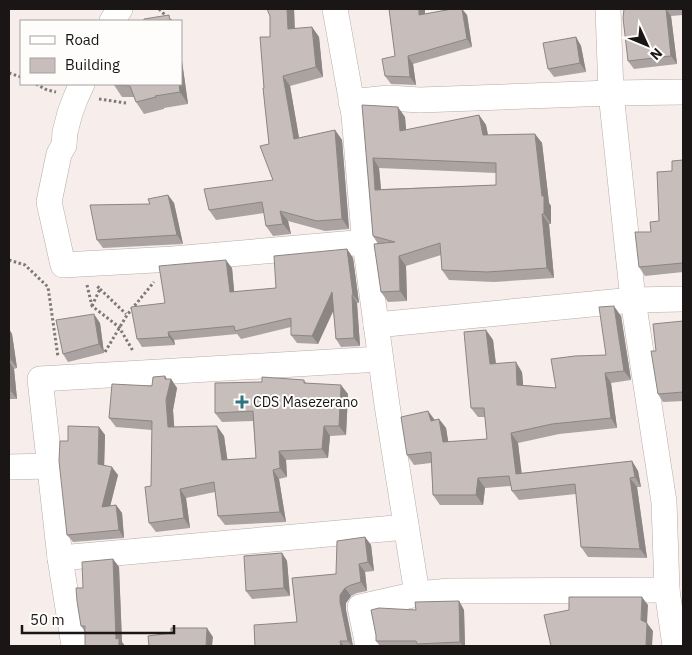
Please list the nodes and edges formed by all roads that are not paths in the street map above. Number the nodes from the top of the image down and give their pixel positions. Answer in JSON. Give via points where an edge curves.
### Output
{"nodes":[{"id":1,"x":120,"y":9,"type":"edge"},
{"id":2,"x":335,"y":9,"type":"edge"},
{"id":3,"x":608,"y":9,"type":"edge"},
{"id":4,"x":113,"y":20,"type":"edge"},
{"id":5,"x":82,"y":85,"type":"edge"},
{"id":6,"x":683,"y":92,"type":"edge"},
{"id":7,"x":611,"y":93,"type":"junction"},
{"id":8,"x":351,"y":102,"type":"junction"},
{"id":9,"x":366,"y":242,"type":"junction"},
{"id":10,"x":683,"y":298,"type":"edge"},
{"id":11,"x":633,"y":300,"type":"junction"},
{"id":12,"x":376,"y":325,"type":"junction"},
{"id":13,"x":380,"y":359,"type":"junction"},
{"id":14,"x":50,"y":466,"type":"junction"},
{"id":15,"x":9,"y":467,"type":"edge"},
{"id":16,"x":673,"y":501,"type":"edge"},
{"id":17,"x":406,"y":527,"type":"junction"},
{"id":18,"x":60,"y":558,"type":"junction"},
{"id":19,"x":667,"y":590,"type":"junction"},
{"id":20,"x":417,"y":594,"type":"junction"},
{"id":21,"x":74,"y":646,"type":"edge"},
{"id":22,"x":368,"y":646,"type":"edge"},
{"id":23,"x":675,"y":646,"type":"edge"}],
"edges":[{"from":1,"to":4,"type":"street"},
{"from":2,"to":8,"type":"street"},
{"from":3,"to":7,"type":"street"},
{"from":5,"to":9,"type":"street","via":[[70,113],[50,202],[63,265]]},
{"from":6,"to":7,"type":"street"},
{"from":7,"to":8,"type":"street","via":[[420,100],[388,98]]},
{"from":7,"to":11,"type":"street"},
{"from":8,"to":9,"type":"street"},
{"from":9,"to":12,"type":"street"},
{"from":10,"to":11,"type":"street"},
{"from":11,"to":12,"type":"street"},
{"from":11,"to":16,"type":"street"},
{"from":12,"to":13,"type":"street"},
{"from":13,"to":14,"type":"street","via":[[40,379]]},
{"from":13,"to":17,"type":"street"},
{"from":14,"to":15,"type":"street"},
{"from":14,"to":18,"type":"street"},
{"from":16,"to":19,"type":"street"},
{"from":17,"to":18,"type":"street"},
{"from":17,"to":20,"type":"street"},
{"from":18,"to":21,"type":"street"},
{"from":19,"to":20,"type":"street"},
{"from":19,"to":23,"type":"street"},
{"from":20,"to":22,"type":"street","via":[[360,607]]}]}
